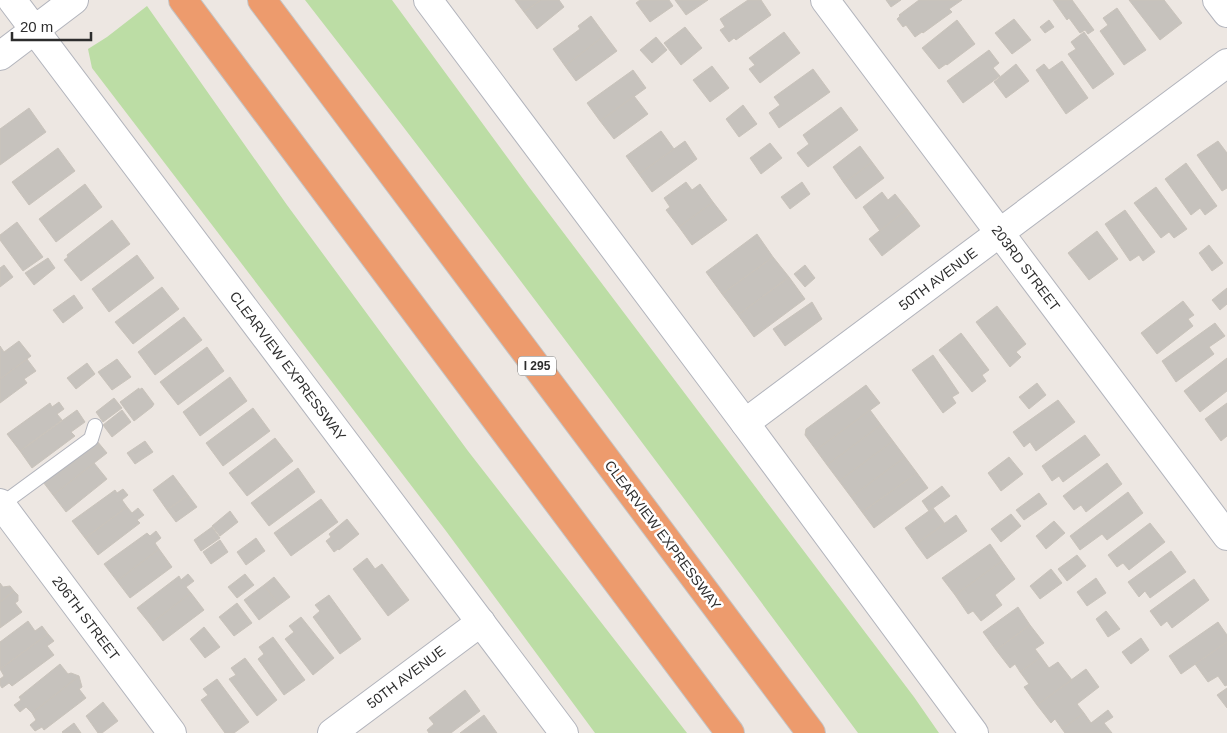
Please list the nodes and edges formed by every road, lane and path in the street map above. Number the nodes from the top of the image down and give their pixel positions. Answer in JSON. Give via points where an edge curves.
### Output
{"nodes":[{"id":1,"x":12,"y":0,"type":"edge"},
{"id":2,"x":183,"y":0,"type":"edge"},
{"id":3,"x":262,"y":0,"type":"edge"},
{"id":4,"x":428,"y":0,"type":"edge"},
{"id":5,"x":825,"y":0,"type":"edge"},
{"id":6,"x":1217,"y":0,"type":"edge"},
{"id":7,"x":72,"y":2,"type":"edge"},
{"id":8,"x":1227,"y":13,"type":"edge"},
{"id":9,"x":34,"y":30,"type":"junction"},
{"id":10,"x":0,"y":56,"type":"edge"},
{"id":11,"x":1227,"y":63,"type":"edge"},
{"id":12,"x":1000,"y":233,"type":"junction"},
{"id":13,"x":745,"y":423,"type":"junction"},
{"id":14,"x":95,"y":426,"type":"dead end"},
{"id":15,"x":1,"y":504,"type":"edge"},
{"id":16,"x":1227,"y":536,"type":"edge"},
{"id":17,"x":481,"y":622,"type":"junction"},
{"id":18,"x":172,"y":733,"type":"edge"},
{"id":19,"x":332,"y":733,"type":"edge"},
{"id":20,"x":564,"y":733,"type":"edge"},
{"id":21,"x":730,"y":733,"type":"edge"},
{"id":22,"x":811,"y":733,"type":"edge"},
{"id":23,"x":974,"y":733,"type":"edge"}],
"edges":[{"from":1,"to":9,"type":"street","name":"CLEARVIEW EXPRESSWAY"},
{"from":2,"to":21,"type":"highway"},
{"from":3,"to":22,"type":"highway","name":"CLEARVIEW EXPRESSWAY","number":"I 295"},
{"from":4,"to":13,"type":"street"},
{"from":5,"to":12,"type":"street","name":"203RD STREET"},
{"from":6,"to":8,"type":"street"},
{"from":7,"to":9,"type":"street"},
{"from":9,"to":10,"type":"street"},
{"from":9,"to":17,"type":"street","name":"CLEARVIEW EXPRESSWAY"},
{"from":11,"to":12,"type":"street","name":"50TH AVENUE"},
{"from":12,"to":13,"type":"street","name":"50TH AVENUE"},
{"from":12,"to":16,"type":"street","name":"203RD STREET"},
{"from":13,"to":23,"type":"street"},
{"from":14,"to":15,"type":"lane","via":[[91,439]]},
{"from":15,"to":18,"type":"street","name":"206TH STREET"},
{"from":17,"to":19,"type":"street","name":"50TH AVENUE"},
{"from":17,"to":20,"type":"street","name":"CLEARVIEW EXPRESSWAY"}]}
